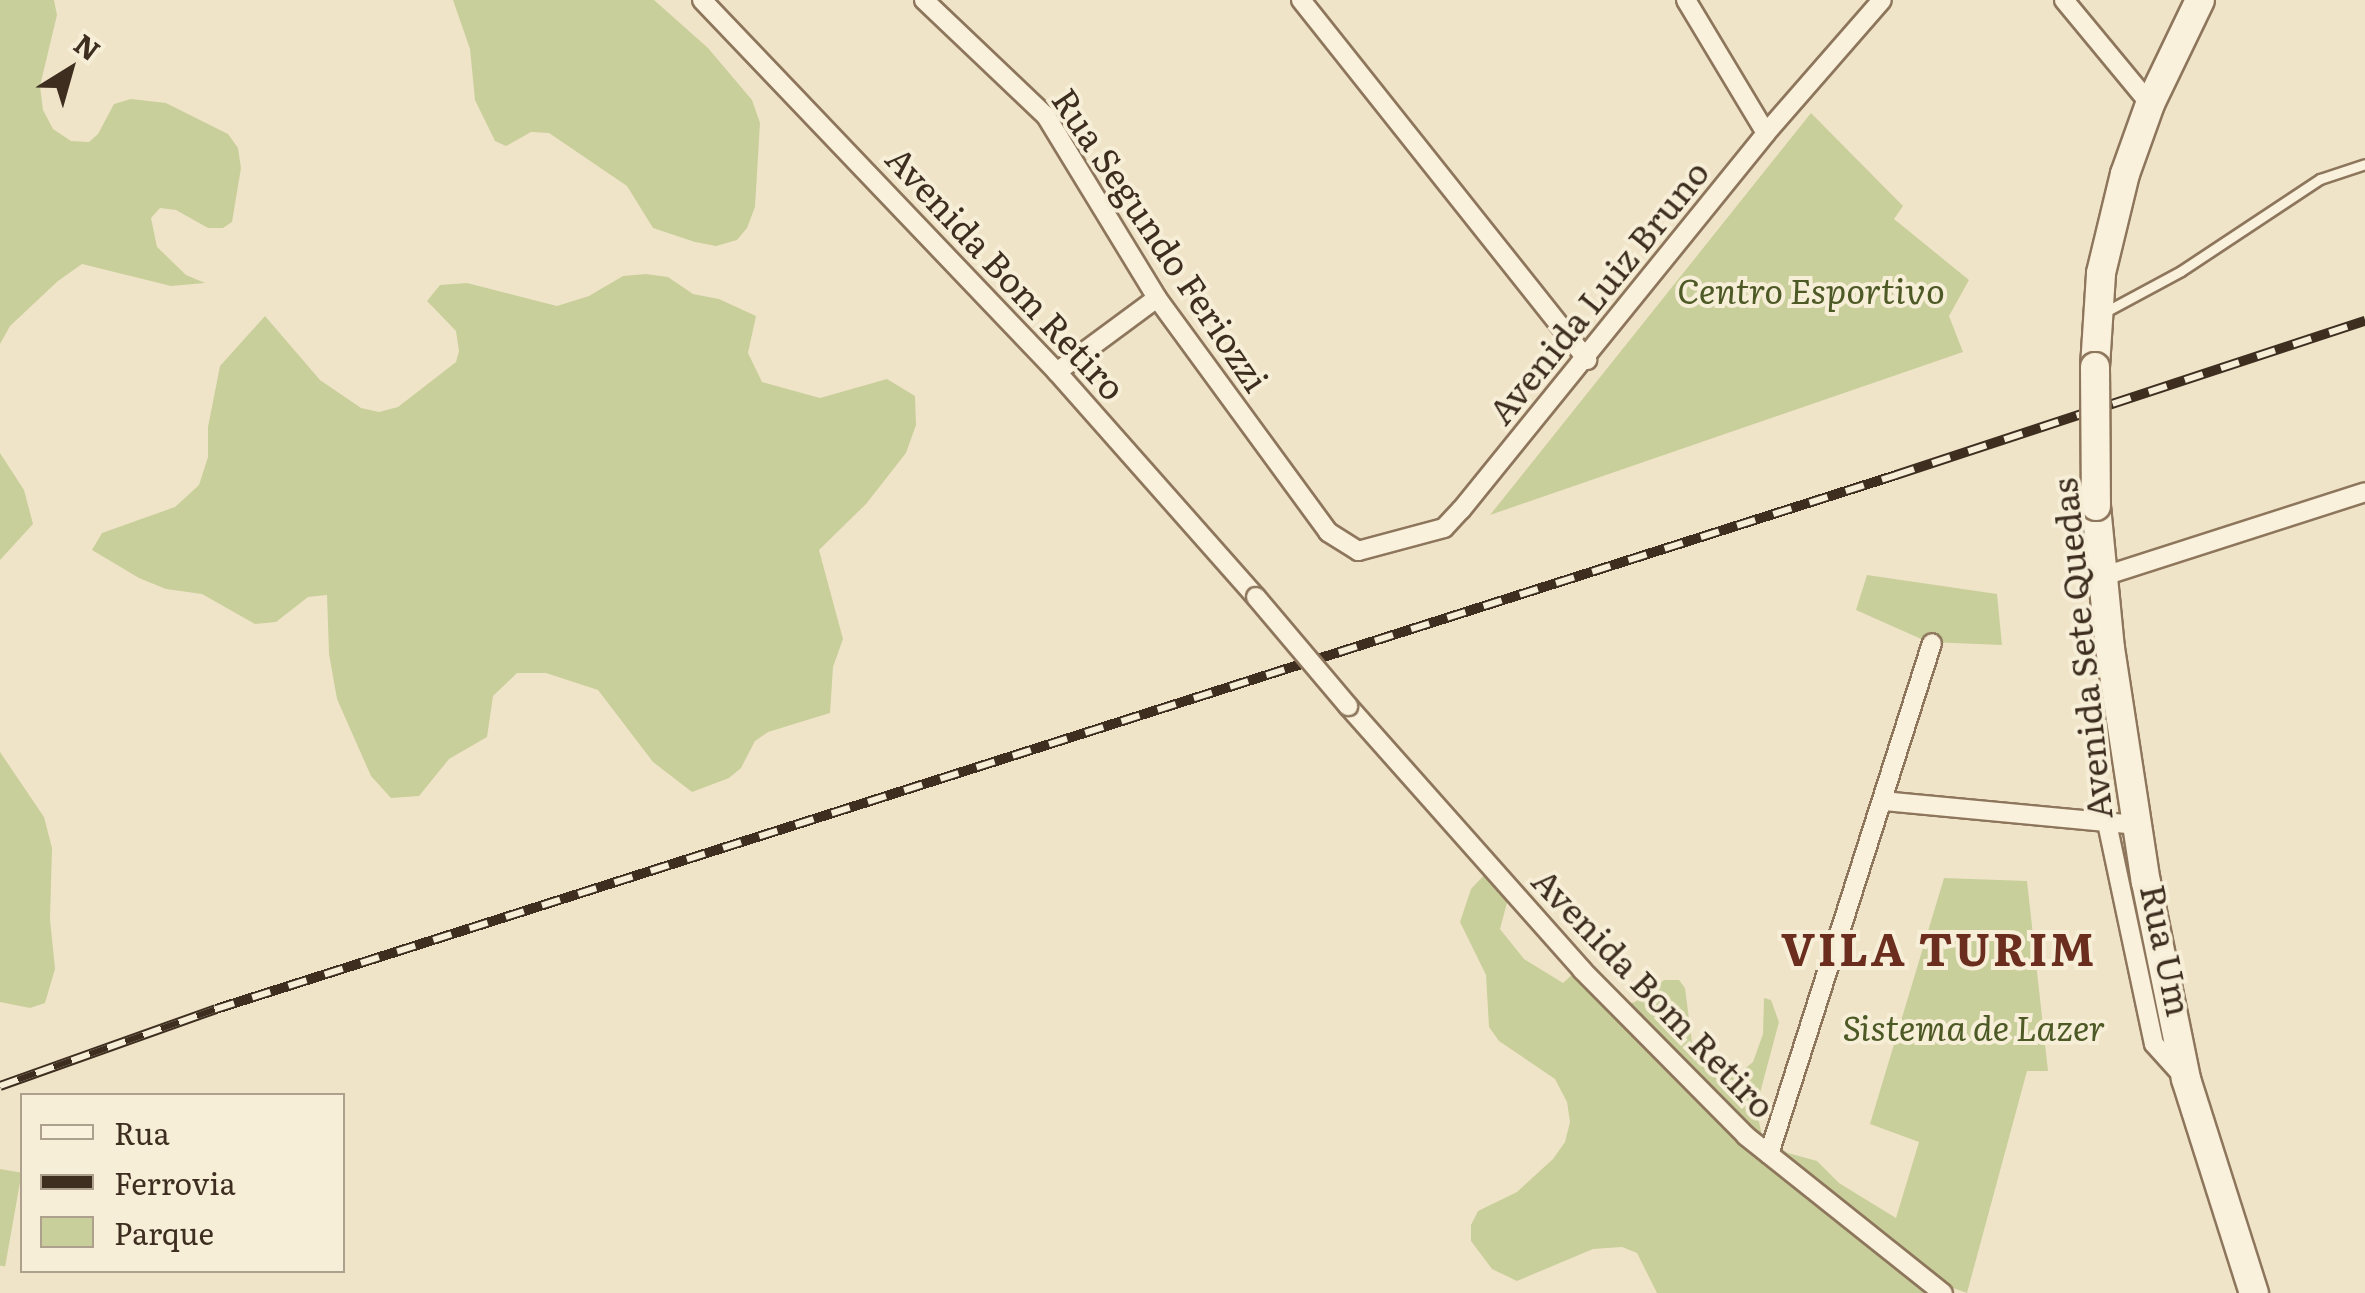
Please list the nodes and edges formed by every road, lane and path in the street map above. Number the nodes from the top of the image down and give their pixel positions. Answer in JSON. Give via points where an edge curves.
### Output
{"nodes":[{"id":1,"x":702,"y":0,"type":"edge"},
{"id":2,"x":924,"y":0,"type":"edge"},
{"id":3,"x":1301,"y":0,"type":"edge"},
{"id":4,"x":1686,"y":0,"type":"edge"},
{"id":5,"x":1882,"y":0,"type":"edge"},
{"id":6,"x":2064,"y":0,"type":"edge"},
{"id":7,"x":2200,"y":0,"type":"edge"},
{"id":8,"x":2150,"y":104,"type":"junction"},
{"id":9,"x":1766,"y":133,"type":"junction"},
{"id":10,"x":2365,"y":164,"type":"edge"},
{"id":11,"x":1156,"y":298,"type":"junction"},
{"id":12,"x":2098,"y":315,"type":"junction"},
{"id":13,"x":1586,"y":360,"type":"junction"},
{"id":14,"x":1057,"y":372,"type":"junction"},
{"id":15,"x":2365,"y":492,"type":"edge"},
{"id":16,"x":1328,"y":532,"type":"joint"},
{"id":17,"x":2104,"y":576,"type":"junction"},
{"id":18,"x":1932,"y":644,"type":"dead end"},
{"id":19,"x":1883,"y":802,"type":"junction"},
{"id":20,"x":2107,"y":822,"type":"junction"},
{"id":21,"x":2137,"y":826,"type":"junction"},
{"id":22,"x":2186,"y":1079,"type":"junction"},
{"id":23,"x":1769,"y":1154,"type":"junction"},
{"id":24,"x":1944,"y":1293,"type":"edge"},
{"id":25,"x":2254,"y":1293,"type":"edge"}],
"edges":[{"from":1,"to":14,"type":"street","name":"Avenida Bom Retiro"},
{"from":2,"to":11,"type":"street","name":"Rua Segundo Feriozzi","via":[[1046,116]]},
{"from":3,"to":13,"type":"street"},
{"from":4,"to":9,"type":"street"},
{"from":5,"to":9,"type":"street","name":"Avenida Luiz Bruno"},
{"from":6,"to":8,"type":"street"},
{"from":7,"to":8,"type":"street","name":"Avenida Sete Quedas"},
{"from":8,"to":12,"type":"street","name":"Avenida Sete Quedas","via":[[2125,174]]},
{"from":9,"to":13,"type":"street","name":"Avenida Luiz Bruno"},
{"from":10,"to":12,"type":"lane","via":[[2320,179],[2182,271]]},
{"from":11,"to":14,"type":"street"},
{"from":11,"to":16,"type":"street","name":"Rua Segundo Feriozzi"},
{"from":12,"to":17,"type":"street","name":"Avenida Sete Quedas","bridge":true,"via":[[2096,506]]},
{"from":13,"to":16,"type":"street","name":"Avenida Luiz Bruno","via":[[1444,528],[1358,551]]},
{"from":14,"to":23,"type":"street","name":"Avenida Bom Retiro","bridge":true,"via":[[1582,970]]},
{"from":15,"to":17,"type":"street"},
{"from":17,"to":21,"type":"street","name":"Avenida Sete Quedas"},
{"from":18,"to":19,"type":"street"},
{"from":19,"to":20,"type":"street"},
{"from":19,"to":23,"type":"street"},
{"from":20,"to":21,"type":"street"},
{"from":20,"to":22,"type":"street","name":"Rua Um","via":[[2154,1044]]},
{"from":21,"to":22,"type":"street","name":"Avenida Sete Quedas"},
{"from":22,"to":25,"type":"street","name":"Avenida Sete Quedas"},
{"from":23,"to":24,"type":"street","name":"Avenida Bom Retiro"}]}
